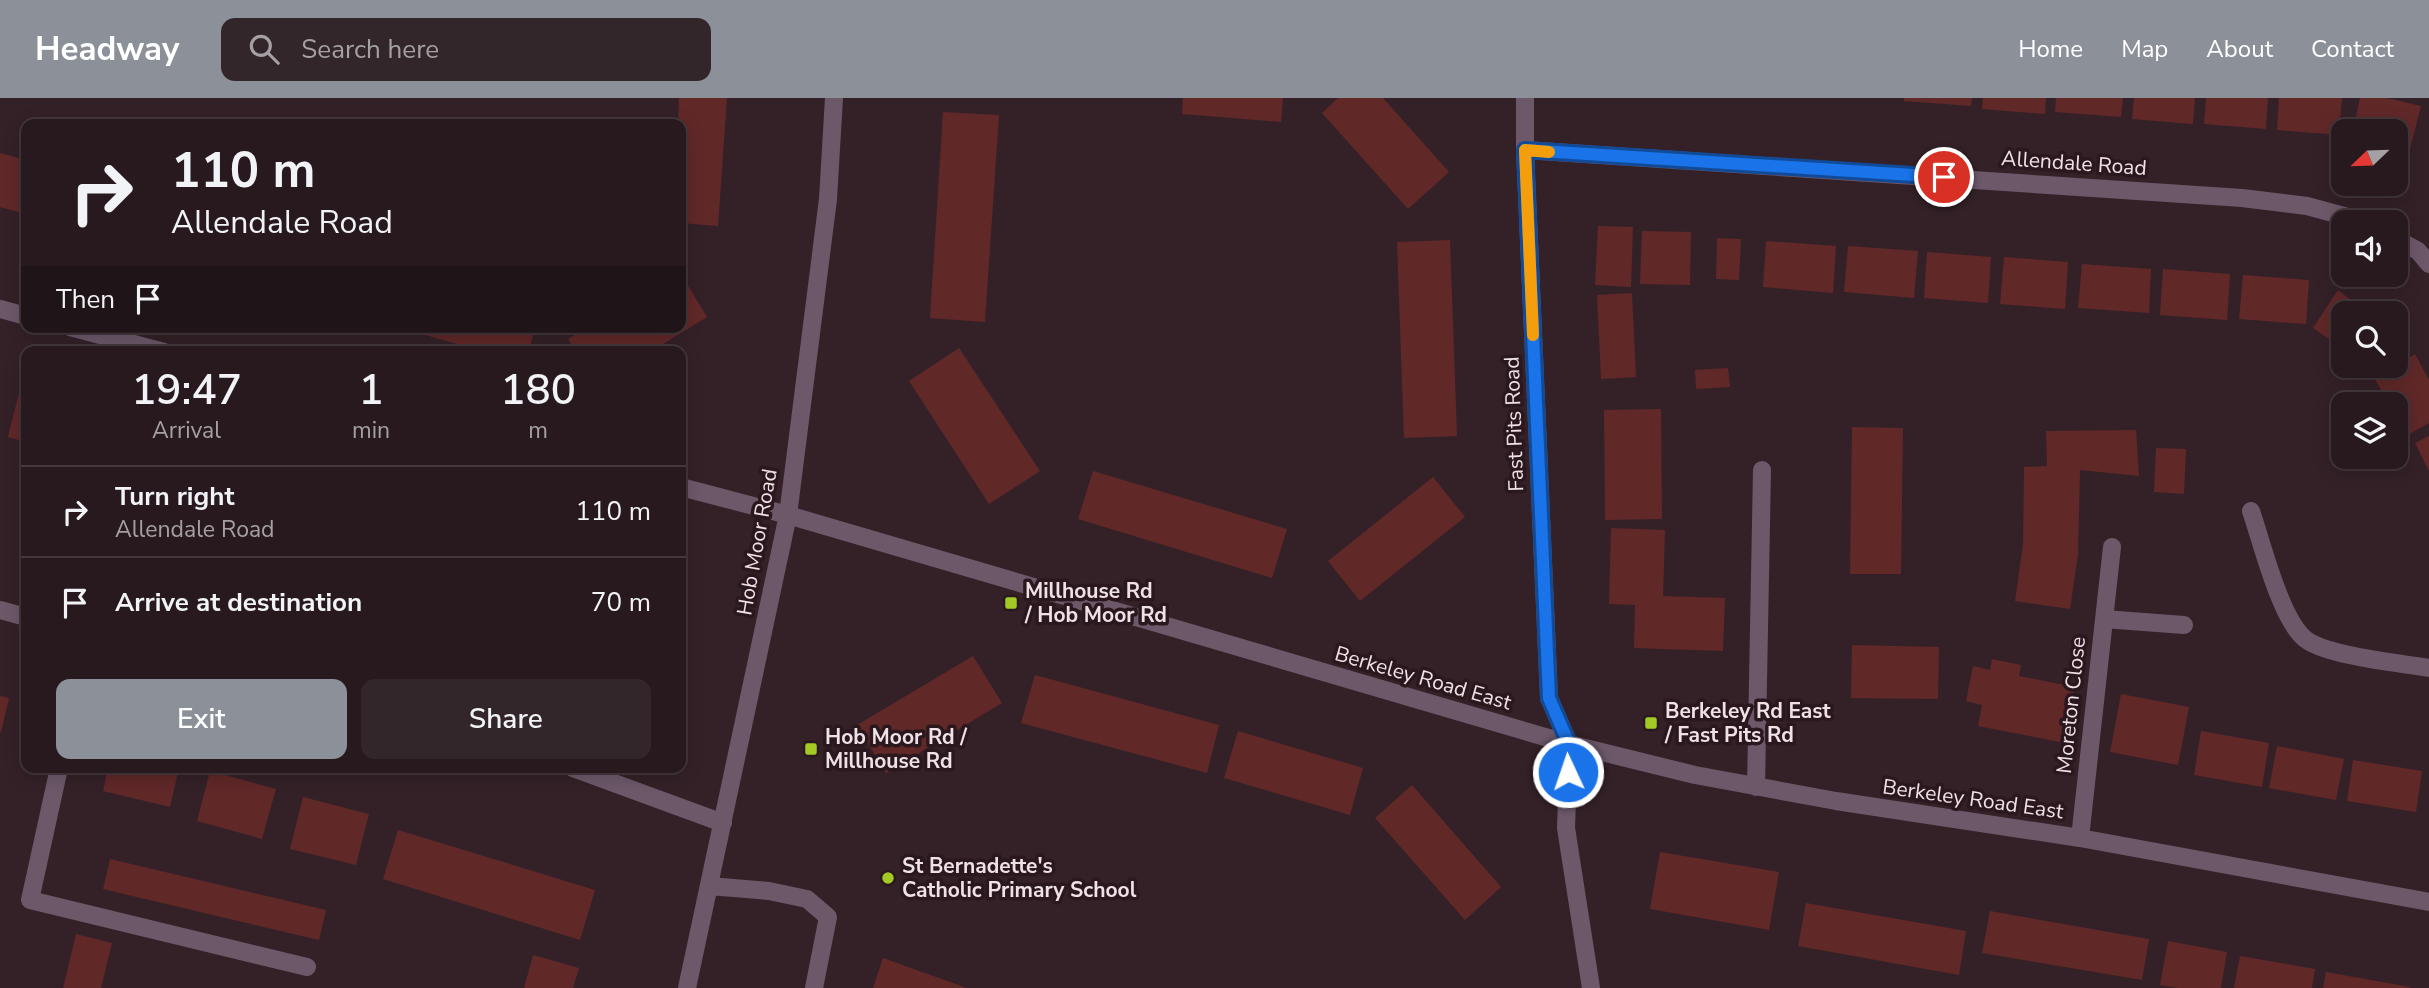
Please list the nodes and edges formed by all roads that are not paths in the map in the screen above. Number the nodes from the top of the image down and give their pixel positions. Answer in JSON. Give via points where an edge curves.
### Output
{"nodes":[{"id":1,"x":834,"y":98,"type":"edge"},
{"id":2,"x":1525,"y":98,"type":"edge"},
{"id":3,"x":1525,"y":150,"type":"junction"},
{"id":4,"x":2331,"y":213,"type":"edge"},
{"id":5,"x":2408,"y":246,"type":"edge"},
{"id":6,"x":2429,"y":264,"type":"edge"},
{"id":7,"x":0,"y":309,"type":"edge"},
{"id":8,"x":21,"y":315,"type":"edge"},
{"id":9,"x":93,"y":333,"type":"edge"},
{"id":10,"x":141,"y":346,"type":"edge"},
{"id":11,"x":1762,"y":470,"type":"dead end"},
{"id":12,"x":686,"y":488,"type":"edge"},
{"id":13,"x":2251,"y":511,"type":"dead end"},
{"id":14,"x":788,"y":515,"type":"junction"},
{"id":15,"x":2112,"y":547,"type":"dead end"},
{"id":16,"x":0,"y":610,"type":"edge"},
{"id":17,"x":21,"y":616,"type":"edge"},
{"id":18,"x":2104,"y":619,"type":"junction"},
{"id":19,"x":2184,"y":625,"type":"dead end"},
{"id":20,"x":2429,"y":668,"type":"edge"},
{"id":21,"x":1569,"y":744,"type":"junction"},
{"id":22,"x":58,"y":773,"type":"edge"},
{"id":23,"x":587,"y":773,"type":"edge"},
{"id":24,"x":1756,"y":786,"type":"junction"},
{"id":25,"x":723,"y":822,"type":"junction"},
{"id":26,"x":2080,"y":838,"type":"junction"},
{"id":27,"x":709,"y":886,"type":"junction"},
{"id":28,"x":2429,"y":902,"type":"edge"},
{"id":29,"x":307,"y":967,"type":"dead end"},
{"id":30,"x":687,"y":988,"type":"edge"},
{"id":31,"x":814,"y":988,"type":"edge"},
{"id":32,"x":1591,"y":988,"type":"edge"}],
"edges":[{"from":1,"to":14,"type":"street","name":"Hob Moor Road","via":[[828,199]]},
{"from":2,"to":3,"type":"street","name":"Fast Pits Road"},
{"from":3,"to":4,"type":"street","name":"Allendale Road","via":[[2242,198]]},
{"from":3,"to":21,"type":"street","name":"Fast Pits Road","via":[[1549,698]]},
{"from":5,"to":6,"type":"street"},
{"from":7,"to":8,"type":"street"},
{"from":9,"to":10,"type":"street"},
{"from":11,"to":24,"type":"street"},
{"from":12,"to":14,"type":"street","name":"Berkeley Road East"},
{"from":13,"to":20,"type":"street","via":[[2279,594],[2305,639],[2342,652]]},
{"from":14,"to":21,"type":"street","name":"Berkeley Road East"},
{"from":14,"to":25,"type":"street","name":"Hob Moor Road"},
{"from":15,"to":18,"type":"street","name":"Moreton Close"},
{"from":16,"to":17,"type":"street"},
{"from":18,"to":19,"type":"street","name":"Moreton Close"},
{"from":18,"to":26,"type":"street","name":"Moreton Close"},
{"from":21,"to":24,"type":"street","name":"Berkeley Road East"},
{"from":21,"to":32,"type":"street","via":[[1566,828]]},
{"from":22,"to":29,"type":"street","via":[[30,900]]},
{"from":23,"to":25,"type":"street"},
{"from":24,"to":26,"type":"street","name":"Berkeley Road East"},
{"from":25,"to":27,"type":"street","name":"Hob Moor Road"},
{"from":26,"to":28,"type":"street","name":"Berkeley Road East"},
{"from":27,"to":30,"type":"street","name":"Hob Moor Road"},
{"from":27,"to":31,"type":"street","via":[[769,891],[807,900],[828,917]]}]}
